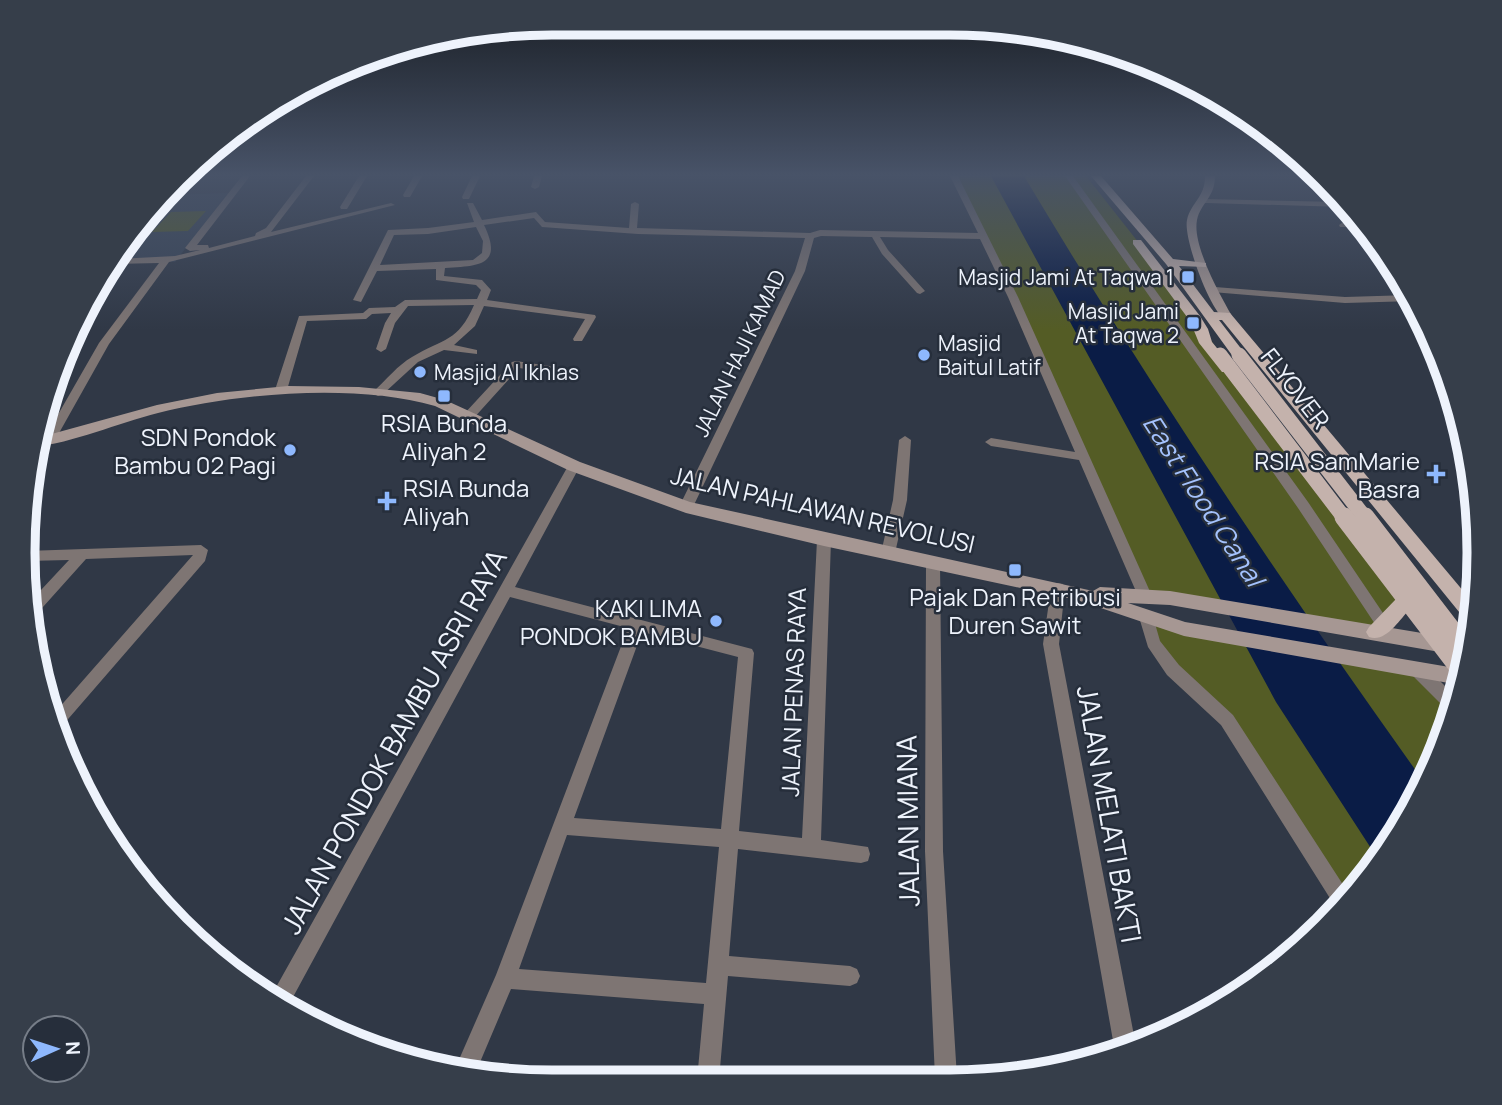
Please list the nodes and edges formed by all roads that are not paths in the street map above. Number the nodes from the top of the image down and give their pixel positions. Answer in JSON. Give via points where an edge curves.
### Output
{"nodes":[{"id":1,"x":206,"y":228,"type":"edge"},
{"id":2,"x":271,"y":228,"type":"edge"},
{"id":3,"x":300,"y":228,"type":"edge"},
{"id":4,"x":399,"y":228,"type":"edge"},
{"id":5,"x":480,"y":228,"type":"edge"},
{"id":6,"x":597,"y":228,"type":"edge"},
{"id":7,"x":980,"y":228,"type":"edge"},
{"id":8,"x":1106,"y":228,"type":"edge"},
{"id":9,"x":1131,"y":228,"type":"edge"},
{"id":10,"x":1140,"y":228,"type":"edge"},
{"id":11,"x":1190,"y":228,"type":"edge"},
{"id":12,"x":633,"y":230,"type":"joint"},
{"id":13,"x":810,"y":236,"type":"junction"},
{"id":14,"x":984,"y":236,"type":"junction"},
{"id":15,"x":876,"y":237,"type":"junction"},
{"id":16,"x":165,"y":261,"type":"junction"},
{"id":17,"x":124,"y":262,"type":"edge"},
{"id":18,"x":1170,"y":262,"type":"junction"},
{"id":19,"x":1202,"y":265,"type":"junction"},
{"id":20,"x":441,"y":266,"type":"junction"},
{"id":21,"x":375,"y":268,"type":"junction"},
{"id":22,"x":1215,"y":290,"type":"junction"},
{"id":23,"x":920,"y":291,"type":"dead end"},
{"id":24,"x":1400,"y":298,"type":"edge"},
{"id":25,"x":358,"y":300,"type":"dead end"},
{"id":26,"x":480,"y":304,"type":"junction"},
{"id":27,"x":398,"y":310,"type":"junction"},
{"id":28,"x":1210,"y":317,"type":"junction"},
{"id":29,"x":578,"y":339,"type":"dead end"},
{"id":30,"x":445,"y":347,"type":"junction"},
{"id":31,"x":381,"y":349,"type":"dead end"},
{"id":32,"x":473,"y":352,"type":"dead end"},
{"id":33,"x":569,"y":372,"type":"dead end"},
{"id":34,"x":281,"y":390,"type":"junction"},
{"id":35,"x":379,"y":393,"type":"junction"},
{"id":36,"x":468,"y":416,"type":"junction"},
{"id":37,"x":51,"y":426,"type":"edge"},
{"id":38,"x":905,"y":440,"type":"dead end"},
{"id":39,"x":47,"y":442,"type":"edge"},
{"id":40,"x":991,"y":442,"type":"dead end"},
{"id":41,"x":1084,"y":457,"type":"junction"},
{"id":42,"x":574,"y":466,"type":"junction"},
{"id":43,"x":1377,"y":501,"type":"junction"},
{"id":44,"x":685,"y":507,"type":"junction"},
{"id":45,"x":824,"y":540,"type":"junction"},
{"id":46,"x":888,"y":553,"type":"junction"},
{"id":47,"x":1365,"y":553,"type":"junction"},
{"id":48,"x":35,"y":556,"type":"edge"},
{"id":49,"x":80,"y":556,"type":"junction"},
{"id":50,"x":933,"y":562,"type":"junction"},
{"id":51,"x":1058,"y":588,"type":"junction"},
{"id":52,"x":505,"y":590,"type":"junction"},
{"id":53,"x":1079,"y":593,"type":"junction"},
{"id":54,"x":1145,"y":596,"type":"junction"},
{"id":55,"x":38,"y":603,"type":"edge"},
{"id":56,"x":1403,"y":604,"type":"junction"},
{"id":57,"x":1464,"y":605,"type":"edge"},
{"id":58,"x":1147,"y":617,"type":"junction"},
{"id":59,"x":636,"y":626,"type":"junction"},
{"id":60,"x":1374,"y":629,"type":"junction"},
{"id":61,"x":1459,"y":641,"type":"edge"},
{"id":62,"x":1434,"y":643,"type":"junction"},
{"id":63,"x":1458,"y":649,"type":"edge"},
{"id":64,"x":1454,"y":665,"type":"edge"},
{"id":65,"x":1454,"y":666,"type":"edge"},
{"id":66,"x":1416,"y":668,"type":"junction"},
{"id":67,"x":1452,"y":674,"type":"edge"},
{"id":68,"x":1446,"y":698,"type":"edge"},
{"id":69,"x":62,"y":717,"type":"edge"},
{"id":70,"x":562,"y":826,"type":"junction"},
{"id":71,"x":730,"y":839,"type":"junction"},
{"id":72,"x":811,"y":847,"type":"junction"},
{"id":73,"x":861,"y":855,"type":"dead end"},
{"id":74,"x":1338,"y":895,"type":"edge"},
{"id":75,"x":718,"y":965,"type":"junction"},
{"id":76,"x":850,"y":976,"type":"dead end"},
{"id":77,"x":505,"y":978,"type":"junction"},
{"id":78,"x":283,"y":994,"type":"edge"},
{"id":79,"x":716,"y":995,"type":"junction"},
{"id":80,"x":1123,"y":1040,"type":"edge"},
{"id":81,"x":469,"y":1063,"type":"edge"},
{"id":82,"x":709,"y":1070,"type":"edge"},
{"id":83,"x":946,"y":1070,"type":"edge"}],
"edges":[{"from":1,"to":2,"type":"street","via":[[190,248]]},
{"from":3,"to":16,"type":"street"},
{"from":4,"to":21,"type":"street","via":[[392,228]]},
{"from":5,"to":20,"type":"street","via":[[487,241],[486,254],[476,263]]},
{"from":6,"to":12,"type":"street","name":"JALAN HAJI KAMAD"},
{"from":7,"to":14,"type":"street"},
{"from":8,"to":60,"type":"street","via":[[1303,505]]},
{"from":9,"to":28,"type":"main road"},
{"from":10,"to":18,"type":"main road"},
{"from":11,"to":19,"type":"main road"},
{"from":12,"to":13,"type":"street","name":"JALAN HAJI KAMAD"},
{"from":13,"to":15,"type":"street"},
{"from":13,"to":44,"type":"street","name":"JALAN HAJI KAMAD","via":[[800,271]]},
{"from":14,"to":15,"type":"street"},
{"from":14,"to":41,"type":"street"},
{"from":15,"to":23,"type":"street"},
{"from":16,"to":17,"type":"street"},
{"from":16,"to":37,"type":"street","via":[[138,293]]},
{"from":18,"to":19,"type":"main road"},
{"from":18,"to":28,"type":"main road"},
{"from":19,"to":22,"type":"main road"},
{"from":20,"to":21,"type":"street"},
{"from":20,"to":26,"type":"street","via":[[439,278],[483,285],[486,290]]},
{"from":21,"to":25,"type":"street"},
{"from":22,"to":24,"type":"street","via":[[1345,300]]},
{"from":22,"to":28,"type":"main road","via":[[1217,302]]},
{"from":26,"to":27,"type":"street","via":[[433,300],[405,303]]},
{"from":26,"to":29,"type":"street","via":[[591,317]]},
{"from":26,"to":30,"type":"street","via":[[471,324]]},
{"from":27,"to":31,"type":"street"},
{"from":27,"to":34,"type":"street","via":[[303,318]]},
{"from":28,"to":43,"type":"main road"},
{"from":28,"to":47,"type":"main road","via":[[1206,343]]},
{"from":28,"to":61,"type":"main road","name":"FLYOVER","bridge":true},
{"from":28,"to":64,"type":"main road","name":"FLYOVER","bridge":true,"via":[[1220,355]]},
{"from":30,"to":32,"type":"street"},
{"from":30,"to":35,"type":"street","via":[[409,364]]},
{"from":33,"to":36,"type":"street","via":[[516,365]]},
{"from":34,"to":35,"type":"main road","name":"JALAN PAHLAWAN REVOLUSI"},
{"from":34,"to":39,"type":"main road","name":"JALAN PAHLAWAN REVOLUSI","via":[[157,409]]},
{"from":35,"to":36,"type":"main road","name":"JALAN PAHLAWAN REVOLUSI","via":[[423,398]]},
{"from":36,"to":42,"type":"main road","name":"JALAN PAHLAWAN REVOLUSI"},
{"from":38,"to":46,"type":"street","via":[[900,500]]},
{"from":40,"to":41,"type":"street"},
{"from":41,"to":54,"type":"street"},
{"from":42,"to":44,"type":"main road","name":"JALAN PAHLAWAN REVOLUSI"},
{"from":42,"to":52,"type":"street","name":"JALAN PONDOK BAMBU ASRI RAYA"},
{"from":43,"to":47,"type":"main road","via":[[1416,566],[1383,565]]},
{"from":43,"to":57,"type":"main road"},
{"from":44,"to":45,"type":"main road","name":"JALAN PAHLAWAN REVOLUSI"},
{"from":45,"to":46,"type":"main road","name":"JALAN PAHLAWAN REVOLUSI"},
{"from":45,"to":72,"type":"street","name":"JALAN PENAS RAYA"},
{"from":46,"to":50,"type":"main road","name":"JALAN PAHLAWAN REVOLUSI"},
{"from":47,"to":56,"type":"main road"},
{"from":48,"to":49,"type":"street"},
{"from":49,"to":55,"type":"street"},
{"from":49,"to":69,"type":"street","via":[[201,550],[200,557]]},
{"from":50,"to":51,"type":"main road","name":"JALAN PAHLAWAN REVOLUSI"},
{"from":50,"to":83,"type":"street","name":"JALAN MIANA","via":[[934,852]]},
{"from":51,"to":53,"type":"main road","name":"JALAN PAHLAWAN REVOLUSI"},
{"from":51,"to":80,"type":"street","name":"JALAN MELATI BAKTI","via":[[1051,644]]},
{"from":52,"to":59,"type":"street"},
{"from":52,"to":78,"type":"street","name":"JALAN PONDOK BAMBU ASRI RAYA"},
{"from":53,"to":54,"type":"main road","name":"JALAN PAHLAWAN REVOLUSI"},
{"from":53,"to":58,"type":"main road","name":"JALAN PAHLAWAN REVOLUSI"},
{"from":54,"to":60,"type":"main road","name":"JALAN PAHLAWAN REVOLUSI"},
{"from":56,"to":60,"type":"main road"},
{"from":56,"to":62,"type":"main road"},
{"from":58,"to":66,"type":"main road","name":"JALAN PAHLAWAN REVOLUSI","via":[[1184,629]]},
{"from":58,"to":74,"type":"street","via":[[1153,643],[1173,670],[1227,720]]},
{"from":59,"to":70,"type":"street"},
{"from":59,"to":71,"type":"street","via":[[742,651],[747,658]]},
{"from":60,"to":62,"type":"main road","name":"JALAN PAHLAWAN REVOLUSI"},
{"from":62,"to":63,"type":"main road","name":"JALAN PAHLAWAN REVOLUSI"},
{"from":62,"to":65,"type":"main road"},
{"from":66,"to":67,"type":"main road","name":"JALAN PAHLAWAN REVOLUSI"},
{"from":66,"to":68,"type":"street"},
{"from":70,"to":71,"type":"street"},
{"from":70,"to":77,"type":"street"},
{"from":71,"to":72,"type":"street"},
{"from":71,"to":75,"type":"street"},
{"from":72,"to":73,"type":"street"},
{"from":75,"to":76,"type":"street"},
{"from":75,"to":79,"type":"street"},
{"from":77,"to":79,"type":"street"},
{"from":77,"to":81,"type":"street"},
{"from":79,"to":82,"type":"street"}]}
